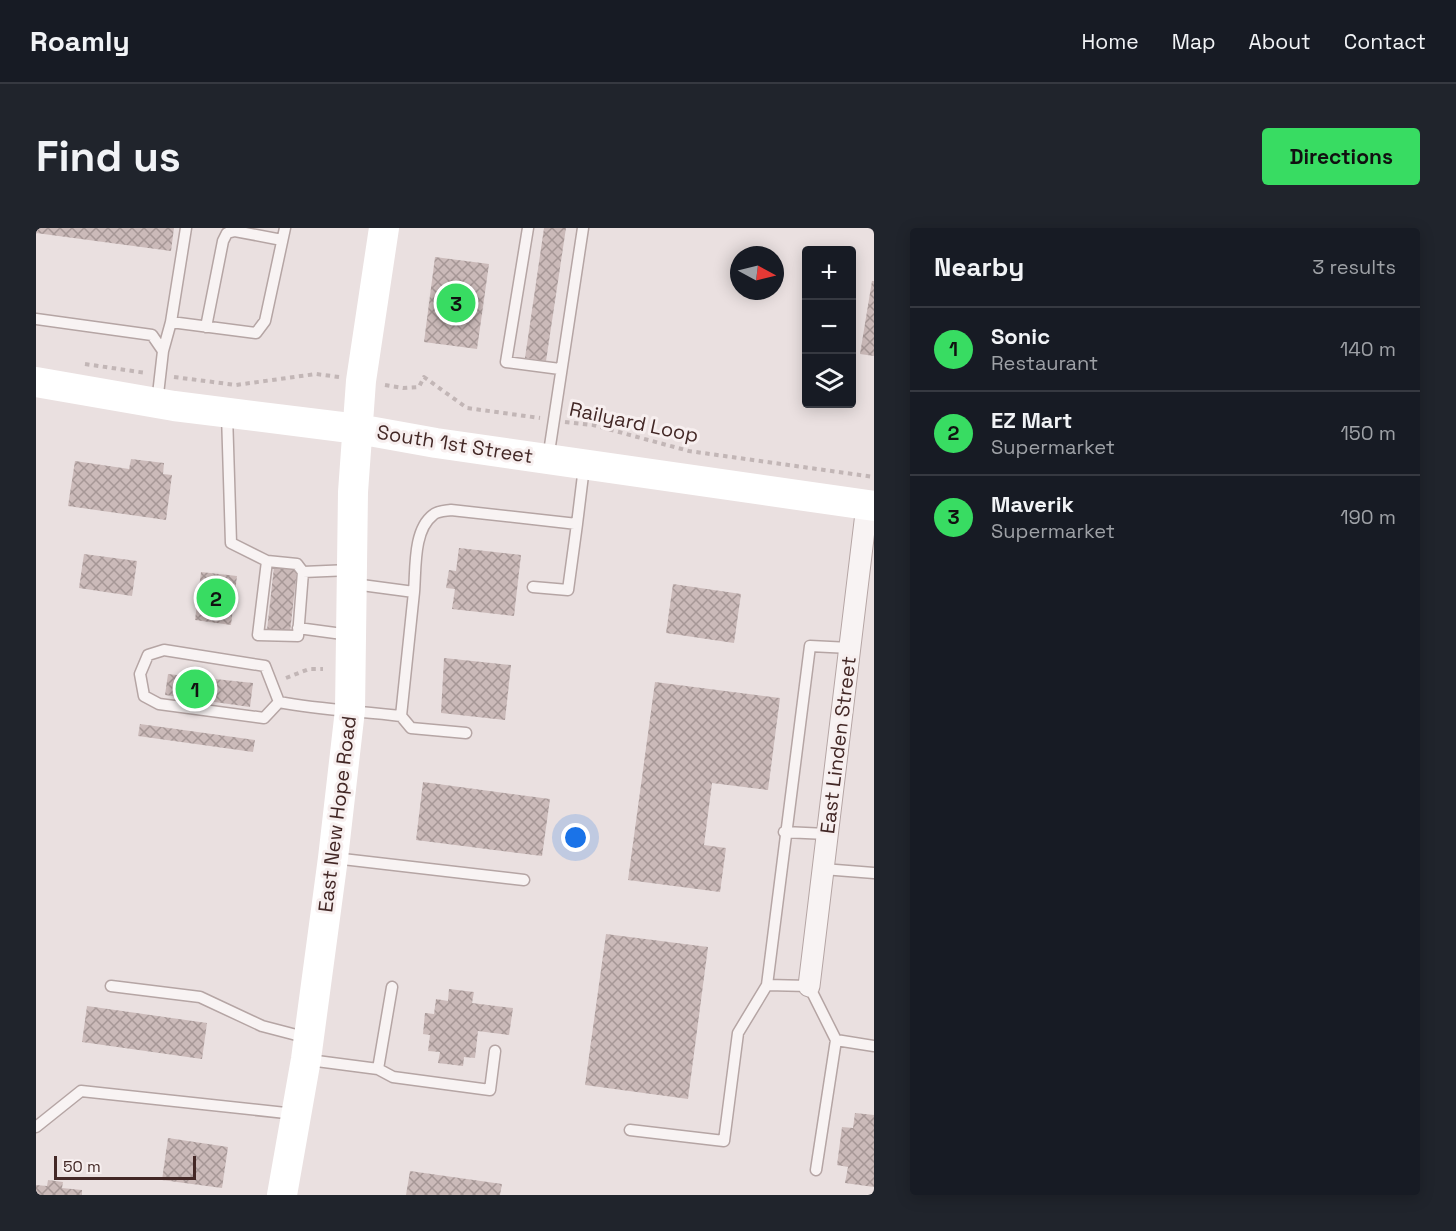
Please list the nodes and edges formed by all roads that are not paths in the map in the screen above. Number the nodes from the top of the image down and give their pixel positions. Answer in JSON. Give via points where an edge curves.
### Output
{"nodes":[{"id":1,"x":186,"y":228,"type":"edge"},
{"id":2,"x":285,"y":228,"type":"edge"},
{"id":3,"x":384,"y":228,"type":"edge"},
{"id":4,"x":528,"y":228,"type":"edge"},
{"id":5,"x":582,"y":228,"type":"edge"},
{"id":6,"x":282,"y":240,"type":"junction"},
{"id":7,"x":36,"y":319,"type":"edge"},
{"id":8,"x":171,"y":322,"type":"junction"},
{"id":9,"x":206,"y":327,"type":"junction"},
{"id":10,"x":163,"y":351,"type":"junction"},
{"id":11,"x":560,"y":369,"type":"junction"},
{"id":12,"x":36,"y":382,"type":"edge"},
{"id":13,"x":158,"y":403,"type":"junction"},
{"id":14,"x":227,"y":413,"type":"junction"},
{"id":15,"x":358,"y":429,"type":"junction"},
{"id":16,"x":548,"y":459,"type":"junction"},
{"id":17,"x":585,"y":464,"type":"junction"},
{"id":18,"x":872,"y":496,"type":"edge"},
{"id":19,"x":577,"y":524,"type":"junction"},
{"id":20,"x":267,"y":561,"type":"junction"},
{"id":21,"x":303,"y":573,"type":"junction"},
{"id":22,"x":353,"y":577,"type":"junction"},
{"id":23,"x":533,"y":587,"type":"dead end"},
{"id":24,"x":414,"y":592,"type":"junction"},
{"id":25,"x":298,"y":628,"type":"junction"},
{"id":26,"x":351,"y":635,"type":"junction"},
{"id":27,"x":850,"y":648,"type":"junction"},
{"id":28,"x":279,"y":702,"type":"junction"},
{"id":29,"x":350,"y":710,"type":"junction"},
{"id":30,"x":401,"y":716,"type":"junction"},
{"id":31,"x":466,"y":733,"type":"dead end"},
{"id":32,"x":784,"y":832,"type":"junction"},
{"id":33,"x":827,"y":834,"type":"junction"},
{"id":34,"x":333,"y":858,"type":"junction"},
{"id":35,"x":823,"y":870,"type":"junction"},
{"id":36,"x":874,"y":873,"type":"edge"},
{"id":37,"x":524,"y":880,"type":"dead end"},
{"id":38,"x":767,"y":985,"type":"junction"},
{"id":39,"x":111,"y":986,"type":"dead end"},
{"id":40,"x":808,"y":986,"type":"junction"},
{"id":41,"x":392,"y":987,"type":"dead end"},
{"id":42,"x":836,"y":1040,"type":"junction"},
{"id":43,"x":874,"y":1046,"type":"edge"},
{"id":44,"x":307,"y":1049,"type":"junction"},
{"id":45,"x":495,"y":1051,"type":"dead end"},
{"id":46,"x":378,"y":1069,"type":"junction"},
{"id":47,"x":298,"y":1115,"type":"junction"},
{"id":48,"x":36,"y":1127,"type":"edge"},
{"id":49,"x":630,"y":1130,"type":"dead end"},
{"id":50,"x":816,"y":1170,"type":"dead end"},
{"id":51,"x":282,"y":1195,"type":"edge"}],
"edges":[{"from":1,"to":8,"type":"lane"},
{"from":2,"to":6,"type":"lane"},
{"from":3,"to":15,"type":"street","name":"East New Hope Road","via":[[361,381]]},
{"from":4,"to":11,"type":"lane","via":[[506,362]]},
{"from":5,"to":11,"type":"lane"},
{"from":6,"to":9,"type":"lane","via":[[265,321],[256,333]]},
{"from":6,"to":9,"type":"lane","via":[[227,233]]},
{"from":7,"to":10,"type":"lane","via":[[152,335]]},
{"from":8,"to":9,"type":"lane"},
{"from":8,"to":10,"type":"lane"},
{"from":10,"to":13,"type":"lane"},
{"from":11,"to":16,"type":"lane"},
{"from":12,"to":13,"type":"street","name":"South 1st Street"},
{"from":13,"to":14,"type":"street","name":"South 1st Street"},
{"from":14,"to":15,"type":"street","name":"South 1st Street"},
{"from":14,"to":20,"type":"lane","via":[[231,543]]},
{"from":15,"to":16,"type":"street","name":"South 1st Street"},
{"from":15,"to":22,"type":"street","name":"East New Hope Road"},
{"from":16,"to":17,"type":"street","name":"South 1st Street"},
{"from":17,"to":18,"type":"street","name":"South 1st Street"},
{"from":17,"to":19,"type":"lane"},
{"from":18,"to":27,"type":"street","name":"East Linden Street"},
{"from":19,"to":23,"type":"lane","via":[[567,590]]},
{"from":19,"to":24,"type":"lane","via":[[451,510],[434,513],[419,542]]},
{"from":20,"to":21,"type":"lane","via":[[297,564]]},
{"from":20,"to":25,"type":"lane","via":[[265,611],[258,635],[298,636]]},
{"from":21,"to":22,"type":"lane"},
{"from":21,"to":25,"type":"lane","via":[[298,586]]},
{"from":22,"to":24,"type":"lane"},
{"from":22,"to":26,"type":"street","name":"East New Hope Road"},
{"from":24,"to":30,"type":"lane"},
{"from":25,"to":26,"type":"lane"},
{"from":26,"to":29,"type":"street","name":"East New Hope Road"},
{"from":27,"to":32,"type":"lane","via":[[810,646]]},
{"from":27,"to":33,"type":"street","name":"East Linden Street"},
{"from":28,"to":28,"type":"lane","via":[[265,666],[164,650],[148,655],[140,674],[144,696],[159,704],[264,718]]},
{"from":28,"to":29,"type":"lane","via":[[322,711]]},
{"from":29,"to":30,"type":"lane"},
{"from":29,"to":34,"type":"street","name":"East New Hope Road"},
{"from":30,"to":31,"type":"lane","via":[[411,728]]},
{"from":32,"to":33,"type":"lane"},
{"from":32,"to":38,"type":"lane"},
{"from":33,"to":35,"type":"street","name":"East Linden Street"},
{"from":34,"to":37,"type":"lane"},
{"from":34,"to":44,"type":"street","name":"East New Hope Road"},
{"from":35,"to":36,"type":"lane"},
{"from":35,"to":40,"type":"street","name":"East Linden Street"},
{"from":38,"to":40,"type":"lane"},
{"from":38,"to":49,"type":"lane","via":[[738,1033],[724,1141]]},
{"from":39,"to":44,"type":"lane","via":[[201,997]]},
{"from":40,"to":42,"type":"lane"},
{"from":41,"to":46,"type":"lane"},
{"from":42,"to":43,"type":"lane"},
{"from":42,"to":50,"type":"lane"},
{"from":44,"to":46,"type":"lane"},
{"from":44,"to":47,"type":"street","name":"East New Hope Road"},
{"from":45,"to":46,"type":"lane","via":[[490,1090],[393,1077]]},
{"from":47,"to":48,"type":"lane","via":[[81,1091]]},
{"from":47,"to":51,"type":"street","name":"East New Hope Road"}]}
